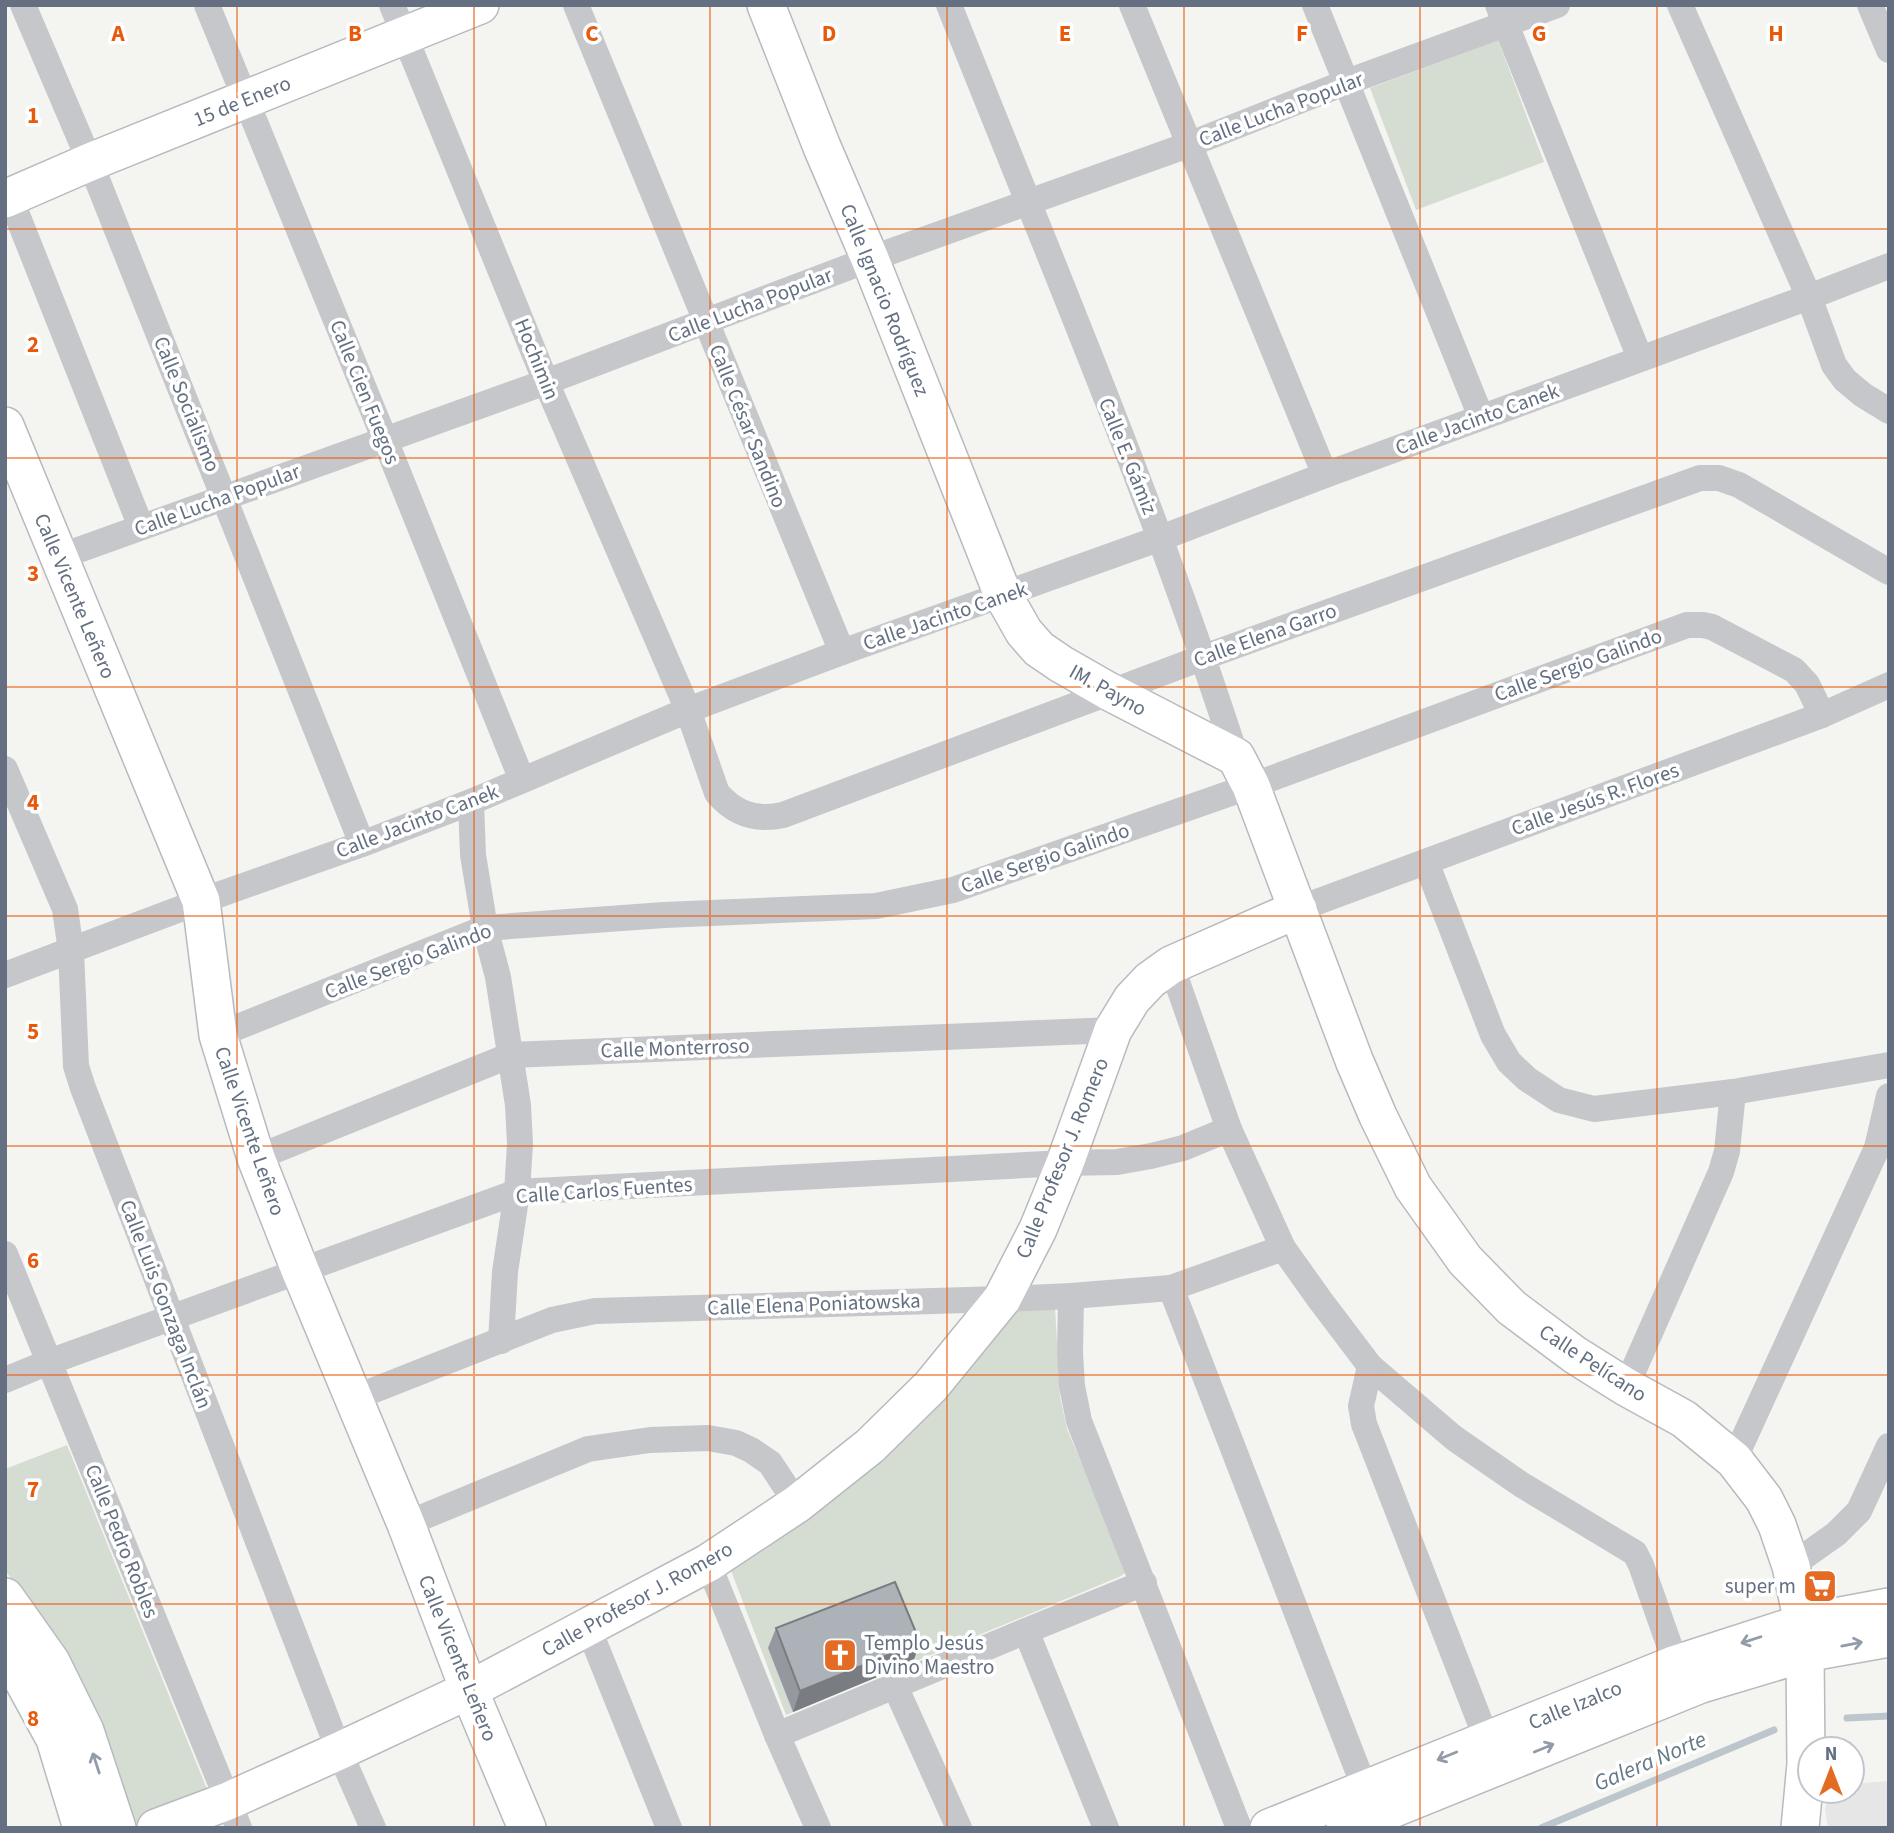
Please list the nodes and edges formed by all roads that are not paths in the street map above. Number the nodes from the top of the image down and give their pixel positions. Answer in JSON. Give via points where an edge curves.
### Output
{"nodes":[{"id":1,"x":23,"y":5,"type":"edge"},
{"id":2,"x":206,"y":5,"type":"edge"},
{"id":3,"x":480,"y":5,"type":"edge"},
{"id":4,"x":576,"y":5,"type":"edge"},
{"id":5,"x":766,"y":5,"type":"edge"},
{"id":6,"x":949,"y":5,"type":"edge"},
{"id":7,"x":1132,"y":5,"type":"edge"},
{"id":8,"x":1315,"y":5,"type":"edge"},
{"id":9,"x":1557,"y":5,"type":"edge"},
{"id":10,"x":1680,"y":5,"type":"edge"},
{"id":11,"x":1870,"y":5,"type":"edge"},
{"id":12,"x":1502,"y":15,"type":"edge"},
{"id":13,"x":399,"y":20,"type":"edge"},
{"id":14,"x":1889,"y":50,"type":"edge"},
{"id":15,"x":1347,"y":82,"type":"junction"},
{"id":16,"x":246,"y":100,"type":"junction"},
{"id":17,"x":1188,"y":145,"type":"junction"},
{"id":18,"x":90,"y":162,"type":"junction"},
{"id":19,"x":8,"y":198,"type":"edge"},
{"id":20,"x":1027,"y":202,"type":"junction"},
{"id":21,"x":870,"y":259,"type":"junction"},
{"id":22,"x":1889,"y":266,"type":"edge"},
{"id":23,"x":1809,"y":297,"type":"junction"},
{"id":24,"x":706,"y":323,"type":"junction"},
{"id":25,"x":1640,"y":358,"type":"junction"},
{"id":26,"x":546,"y":382,"type":"junction"},
{"id":27,"x":1889,"y":411,"type":"edge"},
{"id":28,"x":1481,"y":417,"type":"junction"},
{"id":29,"x":385,"y":440,"type":"junction"},
{"id":30,"x":9,"y":448,"type":"edge"},
{"id":31,"x":1325,"y":474,"type":"junction"},
{"id":32,"x":224,"y":498,"type":"junction"},
{"id":33,"x":141,"y":527,"type":"junction"},
{"id":34,"x":1161,"y":538,"type":"junction"},
{"id":35,"x":59,"y":557,"type":"junction"},
{"id":36,"x":1889,"y":572,"type":"edge"},
{"id":37,"x":1003,"y":596,"type":"junction"},
{"id":38,"x":842,"y":652,"type":"junction"},
{"id":39,"x":1204,"y":657,"type":"junction"},
{"id":40,"x":1889,"y":685,"type":"edge"},
{"id":41,"x":1110,"y":692,"type":"junction"},
{"id":42,"x":688,"y":710,"type":"junction"},
{"id":43,"x":1822,"y":715,"type":"junction"},
{"id":44,"x":5,"y":769,"type":"edge"},
{"id":45,"x":1243,"y":771,"type":"junction"},
{"id":46,"x":522,"y":780,"type":"junction"},
{"id":47,"x":471,"y":802,"type":"junction"},
{"id":48,"x":362,"y":844,"type":"junction"},
{"id":49,"x":1426,"y":862,"type":"junction"},
{"id":50,"x":201,"y":901,"type":"junction"},
{"id":51,"x":1298,"y":909,"type":"junction"},
{"id":52,"x":485,"y":928,"type":"junction"},
{"id":53,"x":71,"y":951,"type":"junction"},
{"id":54,"x":1171,"y":965,"type":"junction"},
{"id":55,"x":5,"y":975,"type":"edge"},
{"id":56,"x":1113,"y":1030,"type":"junction"},
{"id":57,"x":218,"y":1035,"type":"junction"},
{"id":58,"x":511,"y":1055,"type":"junction"},
{"id":59,"x":1889,"y":1065,"type":"edge"},
{"id":60,"x":1733,"y":1092,"type":"junction"},
{"id":61,"x":1889,"y":1096,"type":"edge"},
{"id":62,"x":1229,"y":1129,"type":"junction"},
{"id":63,"x":256,"y":1158,"type":"junction"},
{"id":64,"x":1065,"y":1163,"type":"junction"},
{"id":65,"x":517,"y":1192,"type":"junction"},
{"id":66,"x":1283,"y":1248,"type":"junction"},
{"id":67,"x":5,"y":1254,"type":"edge"},
{"id":68,"x":300,"y":1270,"type":"junction"},
{"id":69,"x":1171,"y":1288,"type":"junction"},
{"id":70,"x":1071,"y":1296,"type":"junction"},
{"id":71,"x":1002,"y":1299,"type":"junction"},
{"id":72,"x":171,"y":1318,"type":"junction"},
{"id":73,"x":501,"y":1341,"type":"junction"},
{"id":74,"x":49,"y":1362,"type":"junction"},
{"id":75,"x":1370,"y":1366,"type":"junction"},
{"id":76,"x":5,"y":1380,"type":"edge"},
{"id":77,"x":1626,"y":1387,"type":"junction"},
{"id":78,"x":354,"y":1398,"type":"junction"},
{"id":79,"x":1889,"y":1446,"type":"edge"},
{"id":80,"x":1734,"y":1460,"type":"junction"},
{"id":81,"x":797,"y":1504,"type":"junction"},
{"id":82,"x":406,"y":1524,"type":"junction"},
{"id":83,"x":708,"y":1563,"type":"junction"},
{"id":84,"x":1791,"y":1566,"type":"junction"},
{"id":85,"x":1144,"y":1584,"type":"junction"},
{"id":86,"x":5,"y":1597,"type":"edge"},
{"id":87,"x":1889,"y":1607,"type":"edge"},
{"id":88,"x":587,"y":1627,"type":"junction"},
{"id":89,"x":1026,"y":1631,"type":"junction"},
{"id":90,"x":1804,"y":1638,"type":"junction"},
{"id":91,"x":1889,"y":1638,"type":"edge"},
{"id":92,"x":5,"y":1647,"type":"edge"},
{"id":93,"x":1676,"y":1664,"type":"junction"},
{"id":94,"x":895,"y":1686,"type":"junction"},
{"id":95,"x":469,"y":1690,"type":"junction"},
{"id":96,"x":777,"y":1735,"type":"junction"},
{"id":97,"x":1487,"y":1740,"type":"junction"},
{"id":98,"x":339,"y":1752,"type":"junction"},
{"id":99,"x":1365,"y":1789,"type":"junction"},
{"id":100,"x":233,"y":1815,"type":"edge"},
{"id":101,"x":82,"y":1828,"type":"edge"},
{"id":102,"x":117,"y":1828,"type":"edge"},
{"id":103,"x":156,"y":1828,"type":"edge"},
{"id":104,"x":373,"y":1828,"type":"edge"},
{"id":105,"x":527,"y":1828,"type":"edge"},
{"id":106,"x":669,"y":1828,"type":"edge"},
{"id":107,"x":818,"y":1828,"type":"edge"},
{"id":108,"x":959,"y":1828,"type":"edge"},
{"id":109,"x":1106,"y":1828,"type":"edge"},
{"id":110,"x":1239,"y":1828,"type":"edge"},
{"id":111,"x":1269,"y":1828,"type":"edge"},
{"id":112,"x":1345,"y":1828,"type":"edge"},
{"id":113,"x":1800,"y":1828,"type":"edge"}],
"edges":[{"from":1,"to":18,"type":"street","name":"Calle Socialismo"},
{"from":2,"to":16,"type":"street","name":"Calle Cien Fuegos"},
{"from":3,"to":13,"type":"street","name":"15 de Enero"},
{"from":4,"to":24,"type":"street","name":"Calle César Sandino"},
{"from":5,"to":21,"type":"street","name":"Calle Ignacio Rodríguez"},
{"from":6,"to":20,"type":"street","name":"Calle E. Gámiz"},
{"from":7,"to":17,"type":"street"},
{"from":8,"to":15,"type":"street"},
{"from":9,"to":12,"type":"street","name":"Calle Lucha Popular"},
{"from":10,"to":23,"type":"street"},
{"from":11,"to":14,"type":"street"},
{"from":12,"to":15,"type":"street","name":"Calle Lucha Popular"},
{"from":12,"to":25,"type":"street"},
{"from":13,"to":16,"type":"street","name":"15 de Enero"},
{"from":13,"to":26,"type":"street","name":"Hochimin"},
{"from":15,"to":17,"type":"street","name":"Calle Lucha Popular"},
{"from":15,"to":28,"type":"street"},
{"from":16,"to":18,"type":"street","name":"15 de Enero"},
{"from":16,"to":29,"type":"street","name":"Calle Cien Fuegos"},
{"from":17,"to":20,"type":"street","name":"Calle Lucha Popular"},
{"from":17,"to":31,"type":"street"},
{"from":18,"to":19,"type":"street","name":"15 de Enero"},
{"from":18,"to":32,"type":"street","name":"Calle Socialismo"},
{"from":19,"to":33,"type":"street"},
{"from":20,"to":21,"type":"street","name":"Calle Lucha Popular"},
{"from":20,"to":34,"type":"street","name":"Calle E. Gámiz"},
{"from":21,"to":24,"type":"street","name":"Calle Lucha Popular"},
{"from":21,"to":37,"type":"street","name":"Calle Ignacio Rodríguez"},
{"from":22,"to":23,"type":"street","name":"Calle Jacinto Canek"},
{"from":23,"to":25,"type":"street","name":"Calle Jacinto Canek"},
{"from":23,"to":27,"type":"street","via":[[1834,365],[1863,396]]},
{"from":24,"to":26,"type":"street","name":"Calle Lucha Popular"},
{"from":24,"to":38,"type":"street","name":"Calle César Sandino"},
{"from":25,"to":28,"type":"street","name":"Calle Jacinto Canek"},
{"from":26,"to":29,"type":"street","name":"Calle Lucha Popular"},
{"from":26,"to":42,"type":"street","name":"Hochimin"},
{"from":28,"to":31,"type":"street","name":"Calle Jacinto Canek"},
{"from":29,"to":32,"type":"street","name":"Calle Lucha Popular"},
{"from":29,"to":46,"type":"street","name":"Calle Cien Fuegos"},
{"from":30,"to":35,"type":"street","name":"Calle Vicente Leñero"},
{"from":31,"to":34,"type":"street","name":"Calle Jacinto Canek"},
{"from":32,"to":33,"type":"street","name":"Calle Lucha Popular"},
{"from":32,"to":48,"type":"street","name":"Calle Socialismo"},
{"from":33,"to":35,"type":"street","name":"Calle Lucha Popular"},
{"from":34,"to":37,"type":"street","name":"Calle Jacinto Canek"},
{"from":34,"to":39,"type":"street","name":"Calle E. Gámiz"},
{"from":35,"to":50,"type":"street","name":"Calle Vicente Leñero"},
{"from":36,"to":39,"type":"street","name":"Calle Elena Garro","via":[[1739,485],[1700,478]]},
{"from":37,"to":38,"type":"street","name":"Calle Jacinto Canek"},
{"from":37,"to":41,"type":"street","name":"IM. Payno","via":[[1040,649]]},
{"from":38,"to":42,"type":"street","name":"Calle Jacinto Canek"},
{"from":39,"to":41,"type":"street","name":"Calle Elena Garro"},
{"from":39,"to":45,"type":"street","name":"Calle E. Gámiz"},
{"from":40,"to":43,"type":"street","name":"Calle Jesús R. Flores"},
{"from":41,"to":42,"type":"street","name":"Calle Elena Garro","via":[[783,815],[761,818],[737,811],[717,793]]},
{"from":41,"to":45,"type":"street","name":"IM. Payno"},
{"from":42,"to":46,"type":"street","name":"Calle Jacinto Canek"},
{"from":43,"to":45,"type":"street","name":"Calle Sergio Galindo","via":[[1807,684],[1794,670],[1712,627],[1687,625]]},
{"from":43,"to":49,"type":"street","name":"Calle Jesús R. Flores"},
{"from":44,"to":53,"type":"street","name":"Calle Luis Gonzaga Inclán","via":[[65,909]]},
{"from":45,"to":51,"type":"street","name":"Calle E. Gámiz"},
{"from":45,"to":52,"type":"street","name":"Calle Sergio Galindo","via":[[953,890],[913,900],[876,906]]},
{"from":46,"to":47,"type":"street","name":"Calle Jacinto Canek"},
{"from":47,"to":48,"type":"street","name":"Calle Jacinto Canek"},
{"from":47,"to":52,"type":"street","via":[[473,855]]},
{"from":48,"to":50,"type":"street","name":"Calle Jacinto Canek"},
{"from":49,"to":51,"type":"street","name":"Calle Jesús R. Flores"},
{"from":49,"to":60,"type":"street","via":[[1493,1035],[1509,1062],[1527,1079],[1559,1100],[1594,1109]]},
{"from":50,"to":53,"type":"street","name":"Calle Jacinto Canek"},
{"from":50,"to":57,"type":"street","name":"Calle Vicente Leñero"},
{"from":51,"to":54,"type":"street","name":"Calle Profesor J. Romero"},
{"from":51,"to":77,"type":"street","name":"Calle Pelícano","via":[[1354,1060],[1413,1187],[1465,1260],[1512,1308]]},
{"from":52,"to":57,"type":"street","name":"Calle Sergio Galindo"},
{"from":52,"to":58,"type":"street"},
{"from":53,"to":55,"type":"street","name":"Calle Jacinto Canek"},
{"from":53,"to":72,"type":"street","name":"Calle Luis Gonzaga Inclán","via":[[76,1066]]},
{"from":54,"to":56,"type":"street","name":"Calle Profesor J. Romero","via":[[1132,999]]},
{"from":54,"to":62,"type":"street"},
{"from":56,"to":58,"type":"street","name":"Calle Monterroso"},
{"from":56,"to":64,"type":"street","name":"Calle Profesor J. Romero"},
{"from":57,"to":63,"type":"street","name":"Calle Vicente Leñero"},
{"from":58,"to":63,"type":"street","name":"Calle Monterroso"},
{"from":58,"to":65,"type":"street","via":[[518,1105]]},
{"from":59,"to":60,"type":"street"},
{"from":60,"to":77,"type":"street","via":[[1721,1172]]},
{"from":61,"to":80,"type":"street","via":[[1877,1148]]},
{"from":62,"to":64,"type":"street","name":"Calle Carlos Fuentes","via":[[1151,1156]]},
{"from":62,"to":66,"type":"street"},
{"from":63,"to":68,"type":"street","name":"Calle Vicente Leñero"},
{"from":64,"to":65,"type":"street","name":"Calle Carlos Fuentes"},
{"from":64,"to":71,"type":"street","name":"Calle Profesor J. Romero"},
{"from":65,"to":68,"type":"street","name":"Calle Carlos Fuentes"},
{"from":65,"to":73,"type":"street"},
{"from":66,"to":69,"type":"street","name":"Calle Elena Poniatowska"},
{"from":66,"to":75,"type":"street"},
{"from":67,"to":74,"type":"street","name":"Calle Pedro Robles"},
{"from":68,"to":72,"type":"street","name":"Calle Carlos Fuentes"},
{"from":68,"to":78,"type":"street","name":"Calle Vicente Leñero"},
{"from":69,"to":70,"type":"street","name":"Calle Elena Poniatowska"},
{"from":69,"to":99,"type":"street"},
{"from":70,"to":71,"type":"street","name":"Calle Elena Poniatowska"},
{"from":70,"to":85,"type":"street","via":[[1072,1386],[1079,1421]]},
{"from":71,"to":73,"type":"street","name":"Calle Elena Poniatowska","via":[[595,1311],[552,1320]]},
{"from":71,"to":81,"type":"street","name":"Calle Profesor J. Romero","via":[[931,1386],[870,1446]]},
{"from":72,"to":74,"type":"street","name":"Calle Carlos Fuentes"},
{"from":72,"to":98,"type":"street","name":"Calle Luis Gonzaga Inclán"},
{"from":73,"to":78,"type":"street","name":"Calle Elena Poniatowska"},
{"from":74,"to":76,"type":"street","name":"Calle Carlos Fuentes"},
{"from":74,"to":100,"type":"street","name":"Calle Pedro Robles"},
{"from":75,"to":93,"type":"street","via":[[1454,1438],[1635,1553]]},
{"from":75,"to":97,"type":"street","via":[[1361,1406],[1364,1423]]},
{"from":77,"to":80,"type":"street","name":"Calle Pelícano","via":[[1684,1419]]},
{"from":78,"to":82,"type":"street","name":"Calle Vicente Leñero"},
{"from":79,"to":84,"type":"street","via":[[1859,1511]]},
{"from":80,"to":84,"type":"street","name":"Calle Pelícano","via":[[1764,1499]]},
{"from":81,"to":82,"type":"street","via":[[770,1463],[736,1443],[708,1438],[650,1440],[587,1449]]},
{"from":81,"to":83,"type":"street","name":"Calle Profesor J. Romero"},
{"from":82,"to":95,"type":"street","name":"Calle Vicente Leñero"},
{"from":83,"to":88,"type":"street","name":"Calle Profesor J. Romero"},
{"from":83,"to":96,"type":"street"},
{"from":84,"to":90,"type":"street","name":"Calle Pelícano"},
{"from":85,"to":89,"type":"street"},
{"from":85,"to":110,"type":"street"},
{"from":102,"to":86,"type":"street","one_way":true,"via":[[85,1731],[51,1662]]},
{"from":87,"to":90,"type":"street","name":"Calle Izalco"},
{"from":88,"to":95,"type":"street","name":"Calle Profesor J. Romero"},
{"from":88,"to":106,"type":"street"},
{"from":89,"to":94,"type":"street"},
{"from":89,"to":109,"type":"street"},
{"from":90,"to":91,"type":"street","name":"Calle Izalco","one_way":true},
{"from":90,"to":93,"type":"street","name":"Calle Izalco","one_way":true},
{"from":112,"to":90,"type":"street","name":"Calle Izalco","one_way":true},
{"from":90,"to":113,"type":"street","name":"Calle Pelícano","via":[[1806,1763]]},
{"from":92,"to":101,"type":"street","via":[[55,1739]]},
{"from":93,"to":97,"type":"street","name":"Calle Izalco"},
{"from":94,"to":96,"type":"street"},
{"from":94,"to":108,"type":"street"},
{"from":95,"to":98,"type":"street","name":"Calle Profesor J. Romero"},
{"from":95,"to":105,"type":"street","name":"Calle Vicente Leñero"},
{"from":96,"to":107,"type":"street"},
{"from":97,"to":99,"type":"street","name":"Calle Izalco","one_way":true},
{"from":98,"to":100,"type":"street","name":"Calle Profesor J. Romero"},
{"from":98,"to":104,"type":"street","name":"Calle Luis Gonzaga Inclán"},
{"from":99,"to":111,"type":"street","name":"Calle Izalco"},
{"from":100,"to":103,"type":"street","name":"Calle Profesor J. Romero"}]}
